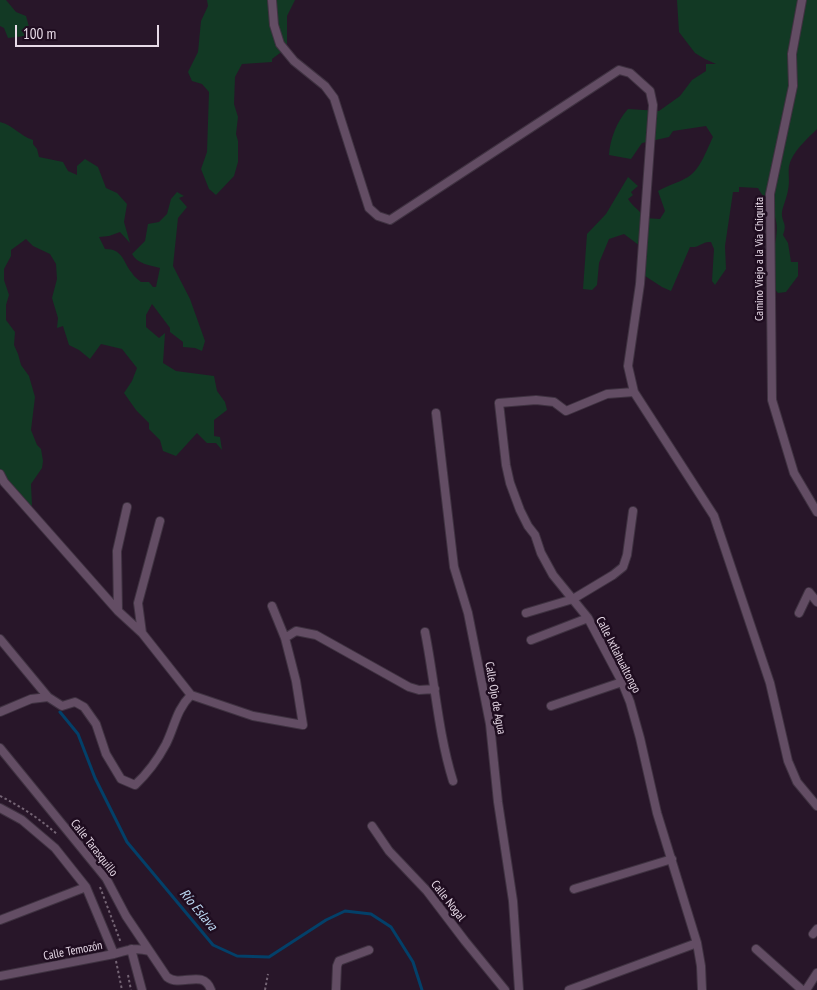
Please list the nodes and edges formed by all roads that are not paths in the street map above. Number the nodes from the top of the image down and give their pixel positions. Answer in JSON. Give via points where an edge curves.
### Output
{"nodes":[{"id":1,"x":272,"y":0,"type":"edge"},
{"id":2,"x":802,"y":0,"type":"edge"},
{"id":3,"x":634,"y":392,"type":"junction"},
{"id":4,"x":436,"y":413,"type":"dead end"},
{"id":5,"x":0,"y":474,"type":"edge"},
{"id":6,"x":127,"y":507,"type":"dead end"},
{"id":7,"x":633,"y":512,"type":"dead end"},
{"id":8,"x":817,"y":512,"type":"edge"},
{"id":9,"x":160,"y":520,"type":"dead end"},
{"id":10,"x":573,"y":599,"type":"junction"},
{"id":11,"x":817,"y":602,"type":"edge"},
{"id":12,"x":272,"y":606,"type":"dead end"},
{"id":13,"x":118,"y":611,"type":"junction"},
{"id":14,"x":800,"y":612,"type":"dead end"},
{"id":15,"x":526,"y":613,"type":"dead end"},
{"id":16,"x":588,"y":618,"type":"junction"},
{"id":17,"x":425,"y":632,"type":"dead end"},
{"id":18,"x":142,"y":633,"type":"junction"},
{"id":19,"x":285,"y":638,"type":"junction"},
{"id":20,"x":0,"y":639,"type":"edge"},
{"id":21,"x":531,"y":640,"type":"dead end"},
{"id":22,"x":622,"y":682,"type":"junction"},
{"id":23,"x":436,"y":689,"type":"junction"},
{"id":24,"x":191,"y":695,"type":"junction"},
{"id":25,"x":48,"y":697,"type":"junction"},
{"id":26,"x":551,"y":706,"type":"dead end"},
{"id":27,"x":0,"y":712,"type":"edge"},
{"id":28,"x":0,"y":748,"type":"edge"},
{"id":29,"x":454,"y":781,"type":"dead end"},
{"id":30,"x":817,"y":806,"type":"edge"},
{"id":31,"x":0,"y":808,"type":"edge"},
{"id":32,"x":372,"y":826,"type":"dead end"},
{"id":33,"x":672,"y":860,"type":"junction"},
{"id":34,"x":86,"y":887,"type":"junction"},
{"id":35,"x":574,"y":889,"type":"dead end"},
{"id":36,"x":0,"y":920,"type":"edge"},
{"id":37,"x":697,"y":943,"type":"junction"},
{"id":38,"x":131,"y":949,"type":"junction"},
{"id":39,"x":756,"y":949,"type":"dead end"},
{"id":40,"x":369,"y":950,"type":"dead end"},
{"id":41,"x":150,"y":952,"type":"junction"},
{"id":42,"x":114,"y":954,"type":"junction"},
{"id":43,"x":817,"y":973,"type":"edge"},
{"id":44,"x":0,"y":976,"type":"edge"},
{"id":45,"x":142,"y":990,"type":"edge"},
{"id":46,"x":211,"y":990,"type":"edge"},
{"id":47,"x":336,"y":990,"type":"edge"},
{"id":48,"x":505,"y":990,"type":"edge"},
{"id":49,"x":519,"y":990,"type":"edge"},
{"id":50,"x":569,"y":990,"type":"edge"},
{"id":51,"x":702,"y":990,"type":"edge"},
{"id":52,"x":804,"y":990,"type":"edge"}],
"edges":[{"from":1,"to":3,"type":"street","via":[[274,25],[280,44],[334,98],[369,208],[390,220],[619,70],[630,73],[650,91],[654,105],[640,284],[628,366]]},
{"from":2,"to":8,"type":"street","name":"Camino Viejo a la Vía Chiquita","via":[[792,54],[793,86],[770,194],[772,400],[794,473]]},
{"from":3,"to":10,"type":"street","name":"Calle Ixtlahualtongo","via":[[607,394],[566,411],[554,402],[499,403],[510,484],[535,535],[540,553]]},
{"from":3,"to":30,"type":"street","via":[[714,516],[770,683],[788,761],[797,782]]},
{"from":4,"to":49,"type":"street","name":"Calle Ojo de Agua","via":[[454,567],[468,613],[490,724],[513,901]]},
{"from":5,"to":13,"type":"street"},
{"from":6,"to":13,"type":"street","via":[[117,551]]},
{"from":7,"to":10,"type":"street","via":[[623,567]]},
{"from":9,"to":18,"type":"street","via":[[138,603]]},
{"from":10,"to":15,"type":"street"},
{"from":10,"to":16,"type":"street","name":"Calle Ixtlahualtongo"},
{"from":11,"to":14,"type":"street","via":[[809,592]]},
{"from":12,"to":19,"type":"street"},
{"from":13,"to":18,"type":"street"},
{"from":16,"to":21,"type":"street"},
{"from":16,"to":22,"type":"street","name":"Calle Ixtlahualtongo"},
{"from":17,"to":23,"type":"street"},
{"from":18,"to":24,"type":"street"},
{"from":19,"to":23,"type":"street","via":[[296,631],[316,635],[409,687]]},
{"from":19,"to":24,"type":"street","via":[[303,725],[253,716]]},
{"from":20,"to":25,"type":"street"},
{"from":22,"to":26,"type":"street"},
{"from":22,"to":33,"type":"street","name":"Calle Ixtlahualtongo"},
{"from":23,"to":29,"type":"street"},
{"from":24,"to":25,"type":"street","via":[[182,705],[150,771],[135,785],[121,779],[106,754],[96,724],[84,707],[75,702],[62,706]]},
{"from":25,"to":27,"type":"street","via":[[32,699]]},
{"from":28,"to":41,"type":"street","name":"Calle Tarasquillo","via":[[106,878]]},
{"from":31,"to":34,"type":"street","via":[[22,820],[55,848]]},
{"from":32,"to":48,"type":"street","name":"Calle Nogal","via":[[389,851],[427,891]]},
{"from":33,"to":35,"type":"street"},
{"from":33,"to":37,"type":"street","name":"Calle Ixtlahualtongo"},
{"from":34,"to":36,"type":"street"},
{"from":34,"to":42,"type":"street"},
{"from":37,"to":50,"type":"street"},
{"from":37,"to":51,"type":"street","name":"Calle Ixtlahualtongo"},
{"from":38,"to":41,"type":"street","name":"Calle Temozón"},
{"from":38,"to":42,"type":"street","name":"Calle Temozón"},
{"from":38,"to":45,"type":"street"},
{"from":39,"to":52,"type":"street"},
{"from":40,"to":47,"type":"street","via":[[339,962],[336,966]]},
{"from":41,"to":46,"type":"street","name":"Calle Tarasquillo","via":[[170,980],[196,978],[203,980]]},
{"from":42,"to":44,"type":"street","name":"Calle Temozón"},
{"from":43,"to":52,"type":"street"}]}
